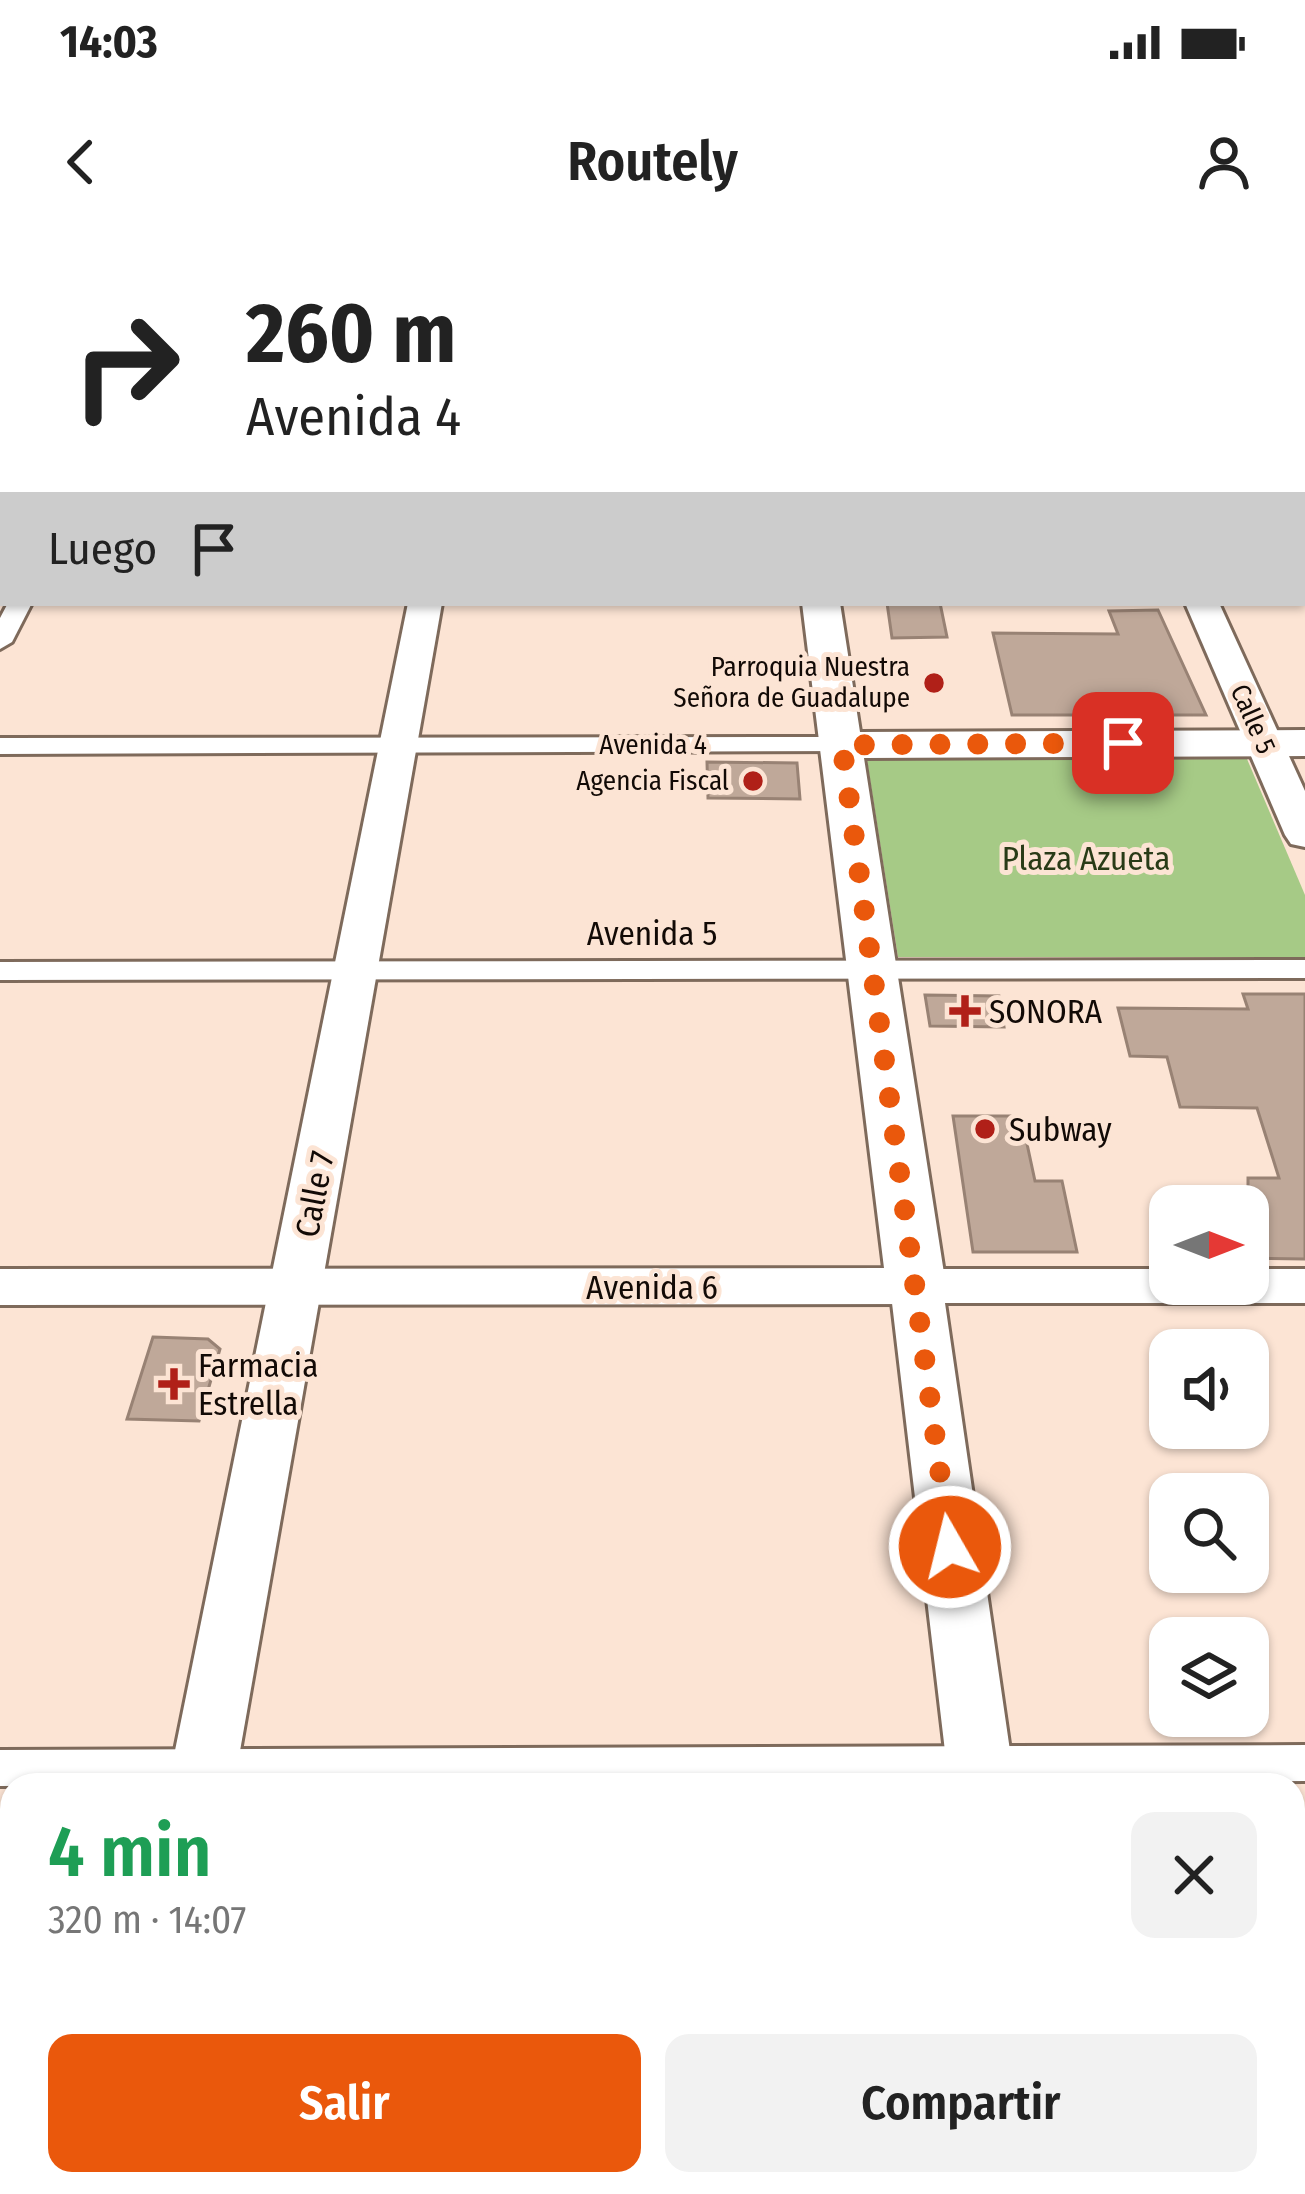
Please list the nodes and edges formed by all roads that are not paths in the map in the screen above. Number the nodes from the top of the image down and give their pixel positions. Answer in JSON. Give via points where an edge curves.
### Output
{"nodes":[{"id":1,"x":18,"y":606,"type":"edge"},
{"id":2,"x":423,"y":606,"type":"edge"},
{"id":3,"x":821,"y":606,"type":"edge"},
{"id":4,"x":1204,"y":606,"type":"edge"},
{"id":5,"x":0,"y":642,"type":"edge"},
{"id":6,"x":1285,"y":743,"type":"edge"},
{"id":7,"x":842,"y":745,"type":"junction"},
{"id":8,"x":0,"y":746,"type":"edge"},
{"id":9,"x":398,"y":746,"type":"junction"},
{"id":10,"x":1305,"y":835,"type":"edge"},
{"id":11,"x":872,"y":968,"type":"junction"},
{"id":12,"x":1305,"y":969,"type":"edge"},
{"id":13,"x":357,"y":970,"type":"junction"},
{"id":14,"x":0,"y":971,"type":"edge"},
{"id":15,"x":916,"y":1286,"type":"junction"},
{"id":16,"x":1305,"y":1286,"type":"edge"},
{"id":17,"x":0,"y":1287,"type":"edge"},
{"id":18,"x":296,"y":1287,"type":"junction"},
{"id":19,"x":1305,"y":1763,"type":"edge"},
{"id":20,"x":0,"y":1768,"type":"edge"},
{"id":21,"x":126,"y":1773,"type":"edge"},
{"id":22,"x":203,"y":1773,"type":"edge"},
{"id":23,"x":981,"y":1773,"type":"edge"},
{"id":24,"x":1010,"y":1773,"type":"edge"}],
"edges":[{"from":1,"to":5,"type":"street"},
{"from":2,"to":9,"type":"street","name":"Calle 7"},
{"from":3,"to":7,"type":"main road"},
{"from":4,"to":6,"type":"street","name":"Calle 5"},
{"from":6,"to":7,"type":"main road","name":"Avenida 4"},
{"from":6,"to":10,"type":"street","name":"Calle 5"},
{"from":7,"to":9,"type":"street","name":"Avenida 4"},
{"from":7,"to":11,"type":"main road"},
{"from":8,"to":9,"type":"street","name":"Avenida 4"},
{"from":9,"to":13,"type":"street","name":"Calle 7"},
{"from":11,"to":12,"type":"street","name":"Avenida 5"},
{"from":11,"to":13,"type":"street","name":"Avenida 5"},
{"from":11,"to":15,"type":"main road"},
{"from":13,"to":14,"type":"street","name":"Avenida 5"},
{"from":13,"to":18,"type":"street","name":"Calle 7"},
{"from":15,"to":16,"type":"street","name":"Avenida 6"},
{"from":15,"to":18,"type":"main road","name":"Avenida 6"},
{"from":15,"to":23,"type":"street"},
{"from":17,"to":18,"type":"main road","name":"Avenida 6"},
{"from":18,"to":22,"type":"street","name":"Calle 7"},
{"from":19,"to":24,"type":"street"},
{"from":20,"to":21,"type":"street"}]}
